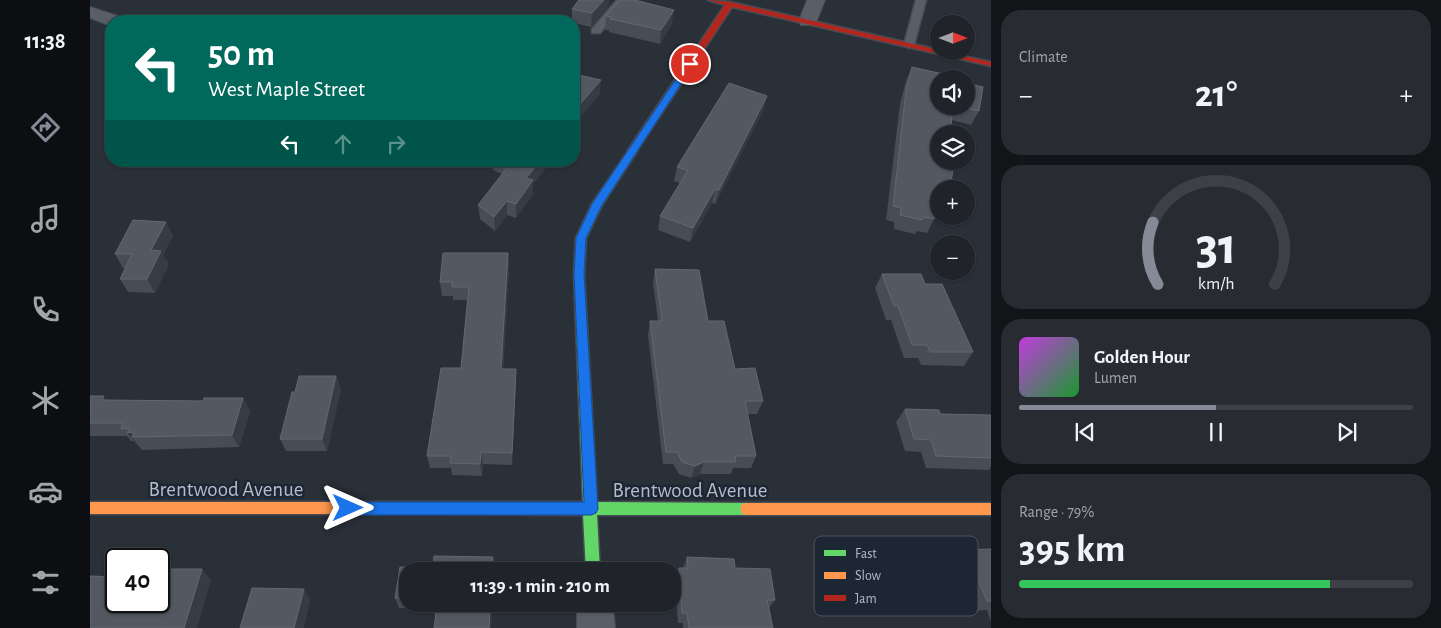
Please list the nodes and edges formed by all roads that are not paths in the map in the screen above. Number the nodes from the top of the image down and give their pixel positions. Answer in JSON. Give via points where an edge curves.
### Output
{"nodes":[{"id":1,"x":622,"y":0,"type":"edge"},
{"id":2,"x":712,"y":0,"type":"edge"},
{"id":3,"x":816,"y":0,"type":"edge"},
{"id":4,"x":921,"y":0,"type":"edge"},
{"id":5,"x":730,"y":4,"type":"junction"},
{"id":6,"x":90,"y":12,"type":"edge"},
{"id":7,"x":105,"y":18,"type":"edge"},
{"id":8,"x":808,"y":21,"type":"junction"},
{"id":9,"x":596,"y":31,"type":"dead end"},
{"id":10,"x":909,"y":45,"type":"junction"},
{"id":11,"x":991,"y":64,"type":"edge"},
{"id":12,"x":90,"y":508,"type":"edge"},
{"id":13,"x":591,"y":509,"type":"junction"},
{"id":14,"x":991,"y":509,"type":"edge"},
{"id":15,"x":593,"y":562,"type":"edge"},
{"id":16,"x":595,"y":612,"type":"edge"},
{"id":17,"x":596,"y":628,"type":"edge"}],
"edges":[{"from":1,"to":9,"type":"lane"},
{"from":2,"to":5,"type":"street"},
{"from":3,"to":8,"type":"street"},
{"from":4,"to":10,"type":"lane"},
{"from":5,"to":8,"type":"street"},
{"from":5,"to":13,"type":"street","via":[[597,204],[581,238],[579,274]]},
{"from":6,"to":7,"type":"street"},
{"from":8,"to":10,"type":"street"},
{"from":10,"to":11,"type":"street"},
{"from":12,"to":13,"type":"street","name":"Brentwood Avenue"},
{"from":13,"to":14,"type":"street","name":"Brentwood Avenue"},
{"from":13,"to":15,"type":"street"},
{"from":16,"to":17,"type":"street"}]}
